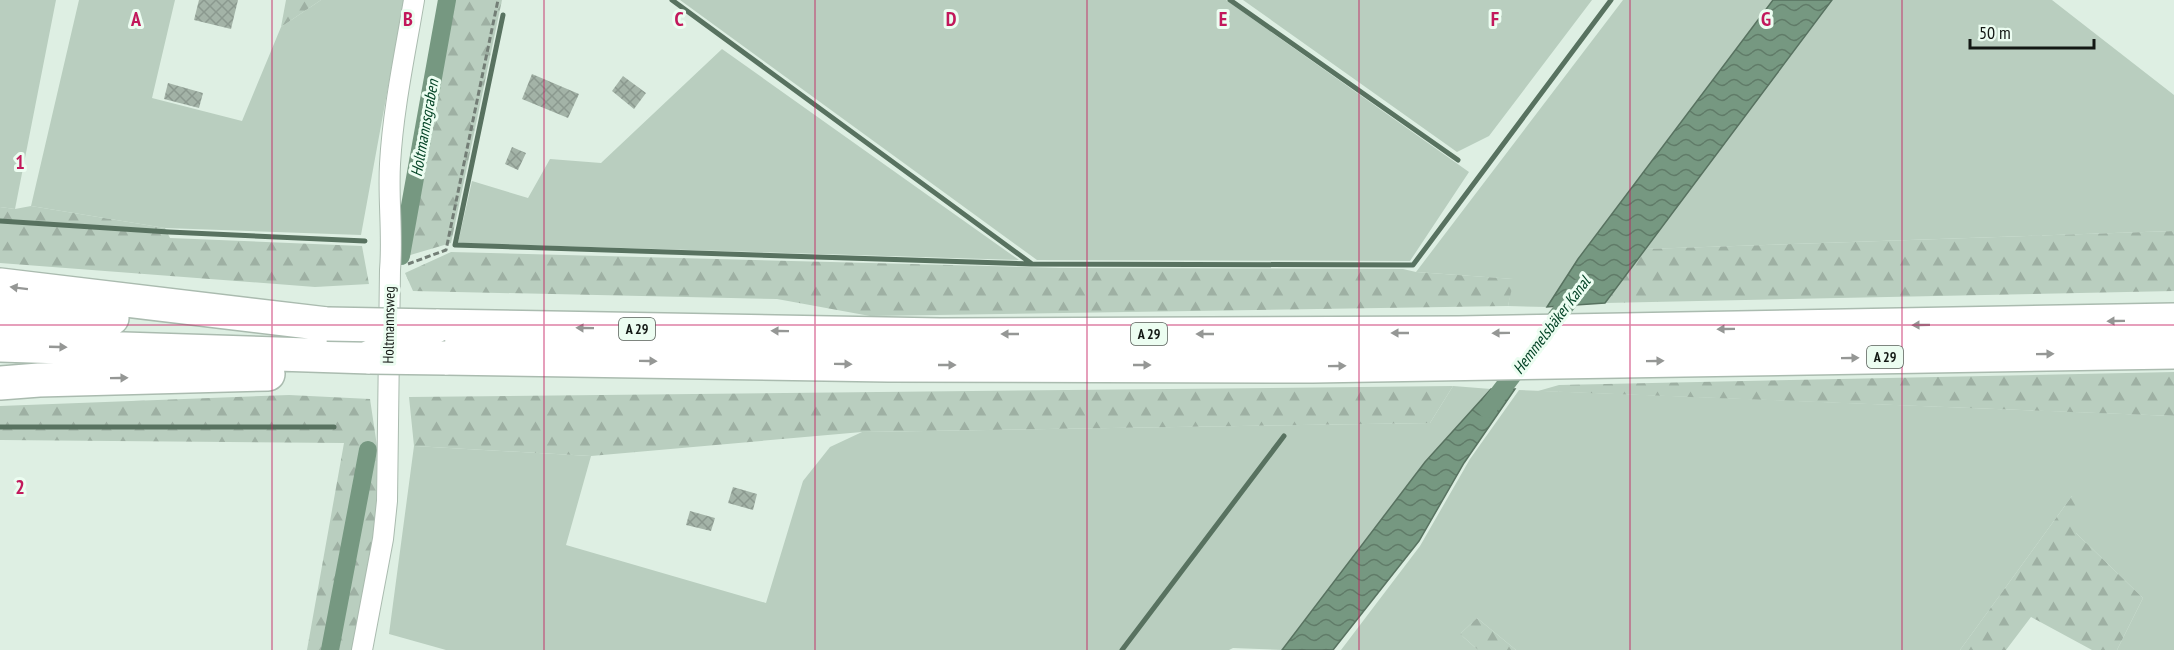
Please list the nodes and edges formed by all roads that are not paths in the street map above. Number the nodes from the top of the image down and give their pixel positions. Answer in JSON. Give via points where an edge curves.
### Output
{"nodes":[{"id":1,"x":414,"y":0,"type":"edge"},
{"id":2,"x":0,"y":285,"type":"edge"},
{"id":3,"x":0,"y":315,"type":"edge"},
{"id":4,"x":2174,"y":320,"type":"edge"},
{"id":5,"x":327,"y":324,"type":"junction"},
{"id":6,"x":0,"y":345,"type":"edge"},
{"id":7,"x":2174,"y":352,"type":"edge"},
{"id":8,"x":370,"y":365,"type":"junction"},
{"id":9,"x":0,"y":378,"type":"edge"},
{"id":10,"x":39,"y":380,"type":"junction"},
{"id":11,"x":0,"y":383,"type":"edge"},
{"id":12,"x":362,"y":650,"type":"edge"}],
"edges":[{"from":1,"to":12,"type":"street","name":"Holtmannsweg","via":[[390,165],[387,501]]},
{"from":5,"to":2,"type":"highway","one_way":true},
{"from":3,"to":5,"type":"highway","number":"A 29"},
{"from":4,"to":5,"type":"highway","number":"A 29","one_way":true,"bridge":true,"via":[[1459,333],[940,335]]},
{"from":6,"to":8,"type":"highway","number":"A 29","one_way":true},
{"from":8,"to":7,"type":"highway","number":"A 29","one_way":true,"bridge":true,"via":[[589,361],[1313,366]]},
{"from":10,"to":8,"type":"highway","one_way":true},
{"from":9,"to":10,"type":"highway"},
{"from":10,"to":11,"type":"highway"}]}
